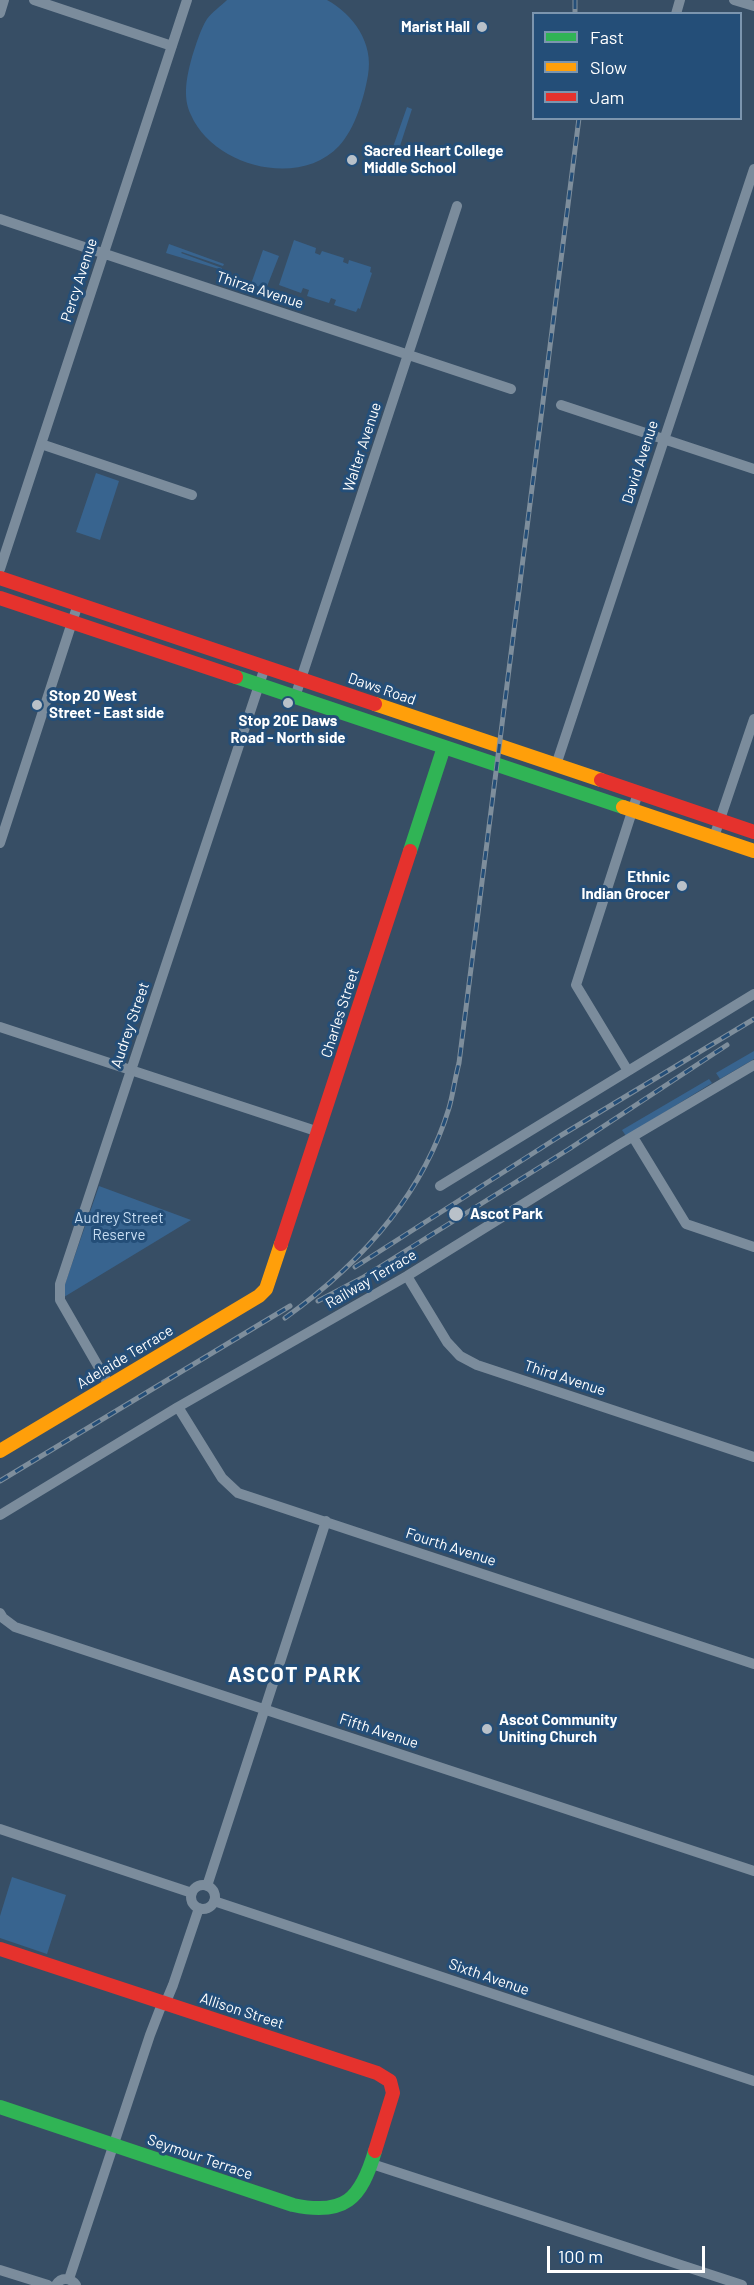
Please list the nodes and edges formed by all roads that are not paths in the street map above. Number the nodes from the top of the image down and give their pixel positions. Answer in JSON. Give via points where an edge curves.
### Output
{"nodes":[{"id":1,"x":4,"y":0,"type":"edge"},
{"id":2,"x":34,"y":0,"type":"edge"},
{"id":3,"x":187,"y":0,"type":"edge"},
{"id":4,"x":734,"y":0,"type":"edge"},
{"id":5,"x":754,"y":6,"type":"edge"},
{"id":6,"x":0,"y":13,"type":"edge"},
{"id":7,"x":172,"y":46,"type":"junction"},
{"id":8,"x":754,"y":169,"type":"edge"},
{"id":9,"x":457,"y":206,"type":"dead end"},
{"id":10,"x":0,"y":219,"type":"edge"},
{"id":11,"x":104,"y":254,"type":"junction"},
{"id":12,"x":408,"y":355,"type":"junction"},
{"id":13,"x":511,"y":389,"type":"dead end"},
{"id":14,"x":561,"y":405,"type":"dead end"},
{"id":15,"x":664,"y":439,"type":"junction"},
{"id":16,"x":41,"y":444,"type":"junction"},
{"id":17,"x":754,"y":469,"type":"edge"},
{"id":18,"x":192,"y":495,"type":"dead end"},
{"id":19,"x":0,"y":569,"type":"edge"},
{"id":20,"x":0,"y":578,"type":"edge"},
{"id":21,"x":0,"y":598,"type":"edge"},
{"id":22,"x":78,"y":604,"type":"junction"},
{"id":23,"x":72,"y":622,"type":"junction"},
{"id":24,"x":265,"y":667,"type":"junction"},
{"id":25,"x":301,"y":679,"type":"junction"},
{"id":26,"x":260,"y":685,"type":"junction"},
{"id":27,"x":295,"y":697,"type":"junction"},
{"id":28,"x":754,"y":718,"type":"edge"},
{"id":29,"x":444,"y":747,"type":"junction"},
{"id":30,"x":556,"y":765,"type":"junction"},
{"id":31,"x":638,"y":793,"type":"junction"},
{"id":32,"x":633,"y":810,"type":"junction"},
{"id":33,"x":720,"y":820,"type":"junction"},
{"id":34,"x":754,"y":832,"type":"edge"},
{"id":35,"x":714,"y":837,"type":"junction"},
{"id":36,"x":0,"y":843,"type":"edge"},
{"id":37,"x":754,"y":851,"type":"edge"},
{"id":38,"x":754,"y":994,"type":"edge"},
{"id":39,"x":0,"y":1027,"type":"edge"},
{"id":40,"x":754,"y":1065,"type":"edge"},
{"id":41,"x":130,"y":1069,"type":"junction"},
{"id":42,"x":628,"y":1071,"type":"junction"},
{"id":43,"x":319,"y":1132,"type":"junction"},
{"id":44,"x":633,"y":1137,"type":"junction"},
{"id":45,"x":440,"y":1186,"type":"dead end"},
{"id":46,"x":754,"y":1247,"type":"edge"},
{"id":47,"x":407,"y":1276,"type":"junction"},
{"id":48,"x":266,"y":1289,"type":"joint"},
{"id":49,"x":109,"y":1385,"type":"junction"},
{"id":50,"x":178,"y":1407,"type":"junction"},
{"id":51,"x":0,"y":1451,"type":"edge"},
{"id":52,"x":754,"y":1457,"type":"edge"},
{"id":53,"x":0,"y":1515,"type":"edge"},
{"id":54,"x":326,"y":1521,"type":"junction"},
{"id":55,"x":0,"y":1613,"type":"edge"},
{"id":56,"x":754,"y":1664,"type":"edge"},
{"id":57,"x":263,"y":1709,"type":"junction"},
{"id":58,"x":0,"y":1829,"type":"edge"},
{"id":59,"x":754,"y":1870,"type":"edge"},
{"id":60,"x":207,"y":1886,"type":"junction"},
{"id":61,"x":192,"y":1893,"type":"junction"},
{"id":62,"x":214,"y":1901,"type":"junction"},
{"id":63,"x":200,"y":1908,"type":"junction"},
{"id":64,"x":0,"y":1948,"type":"edge"},
{"id":65,"x":164,"y":2003,"type":"junction"},
{"id":66,"x":754,"y":2081,"type":"edge"},
{"id":67,"x":0,"y":2107,"type":"edge"},
{"id":68,"x":114,"y":2145,"type":"junction"},
{"id":69,"x":372,"y":2164,"type":"junction"},
{"id":70,"x":0,"y":2270,"type":"edge"},
{"id":71,"x":73,"y":2282,"type":"edge"},
{"id":72,"x":48,"y":2285,"type":"edge"},
{"id":73,"x":56,"y":2285,"type":"edge"},
{"id":74,"x":742,"y":2285,"type":"edge"}],
"edges":[{"from":1,"to":6,"type":"street"},
{"from":2,"to":7,"type":"street"},
{"from":3,"to":7,"type":"street","name":"Percy Avenue"},
{"from":4,"to":5,"type":"street"},
{"from":7,"to":11,"type":"street","name":"Percy Avenue"},
{"from":8,"to":15,"type":"street","name":"David Avenue"},
{"from":9,"to":12,"type":"street","name":"Walter Avenue"},
{"from":10,"to":11,"type":"street","name":"Thirza Avenue"},
{"from":11,"to":12,"type":"street","name":"Thirza Avenue"},
{"from":11,"to":16,"type":"street","name":"Percy Avenue"},
{"from":12,"to":13,"type":"street","name":"Thirza Avenue"},
{"from":12,"to":25,"type":"street","name":"Walter Avenue"},
{"from":14,"to":15,"type":"street"},
{"from":15,"to":17,"type":"street"},
{"from":15,"to":30,"type":"street","name":"David Avenue"},
{"from":16,"to":18,"type":"street"},
{"from":16,"to":19,"type":"street","name":"Percy Avenue"},
{"from":20,"to":22,"type":"street","name":"Daws Road"},
{"from":21,"to":23,"type":"street"},
{"from":22,"to":23,"type":"street"},
{"from":22,"to":24,"type":"street","name":"Daws Road"},
{"from":23,"to":26,"type":"street"},
{"from":23,"to":36,"type":"street"},
{"from":24,"to":25,"type":"street","name":"Daws Road"},
{"from":24,"to":26,"type":"street","name":"Audrey Street"},
{"from":25,"to":27,"type":"street","name":"Walter Avenue"},
{"from":25,"to":30,"type":"street","name":"Daws Road"},
{"from":26,"to":27,"type":"street"},
{"from":26,"to":41,"type":"street","name":"Audrey Street"},
{"from":27,"to":29,"type":"street"},
{"from":28,"to":33,"type":"street"},
{"from":29,"to":32,"type":"street"},
{"from":29,"to":43,"type":"street","name":"Charles Street"},
{"from":30,"to":31,"type":"street","name":"Daws Road"},
{"from":31,"to":32,"type":"street"},
{"from":31,"to":33,"type":"street","name":"Daws Road"},
{"from":32,"to":35,"type":"street"},
{"from":32,"to":42,"type":"street","via":[[576,985]]},
{"from":33,"to":34,"type":"street","name":"Daws Road"},
{"from":33,"to":35,"type":"street"},
{"from":35,"to":37,"type":"street"},
{"from":38,"to":42,"type":"street"},
{"from":39,"to":41,"type":"street"},
{"from":40,"to":44,"type":"street","name":"Railway Terrace"},
{"from":41,"to":43,"type":"street"},
{"from":41,"to":49,"type":"street","name":"Audrey Street","via":[[60,1284],[60,1300]]},
{"from":42,"to":45,"type":"street"},
{"from":43,"to":48,"type":"street","name":"Charles Street"},
{"from":44,"to":46,"type":"street","via":[[686,1224]]},
{"from":44,"to":47,"type":"street","name":"Railway Terrace"},
{"from":47,"to":50,"type":"street","name":"Railway Terrace"},
{"from":47,"to":52,"type":"street","name":"Third Avenue","via":[[447,1342],[460,1356],[477,1365]]},
{"from":48,"to":49,"type":"street","name":"Adelaide Terrace"},
{"from":49,"to":51,"type":"street","name":"Adelaide Terrace"},
{"from":50,"to":53,"type":"street","name":"Railway Terrace"},
{"from":50,"to":54,"type":"street","name":"Fourth Avenue","via":[[222,1478],[238,1492]]},
{"from":54,"to":56,"type":"street","name":"Fourth Avenue"},
{"from":54,"to":57,"type":"street"},
{"from":55,"to":57,"type":"street","name":"Fifth Avenue","via":[[15,1627]]},
{"from":57,"to":59,"type":"street","name":"Fifth Avenue"},
{"from":57,"to":60,"type":"street"},
{"from":58,"to":61,"type":"street"},
{"from":60,"to":61,"type":"street","via":[[198,1886]]},
{"from":60,"to":62,"type":"street","via":[[214,1892]]},
{"from":61,"to":63,"type":"street","via":[[192,1902]]},
{"from":62,"to":63,"type":"street"},
{"from":62,"to":66,"type":"street","name":"Sixth Avenue"},
{"from":63,"to":65,"type":"street"},
{"from":64,"to":65,"type":"street","name":"Allison Street"},
{"from":65,"to":68,"type":"street"},
{"from":65,"to":69,"type":"street","name":"Allison Street","via":[[385,2076],[393,2093]]},
{"from":67,"to":68,"type":"street","name":"Seymour Terrace"},
{"from":68,"to":69,"type":"street","name":"Seymour Terrace","via":[[312,2209],[342,2205],[365,2181]]},
{"from":68,"to":71,"type":"street"},
{"from":69,"to":74,"type":"street"},
{"from":70,"to":72,"type":"street"},
{"from":71,"to":73,"type":"street","via":[[61,2279]]}]}
